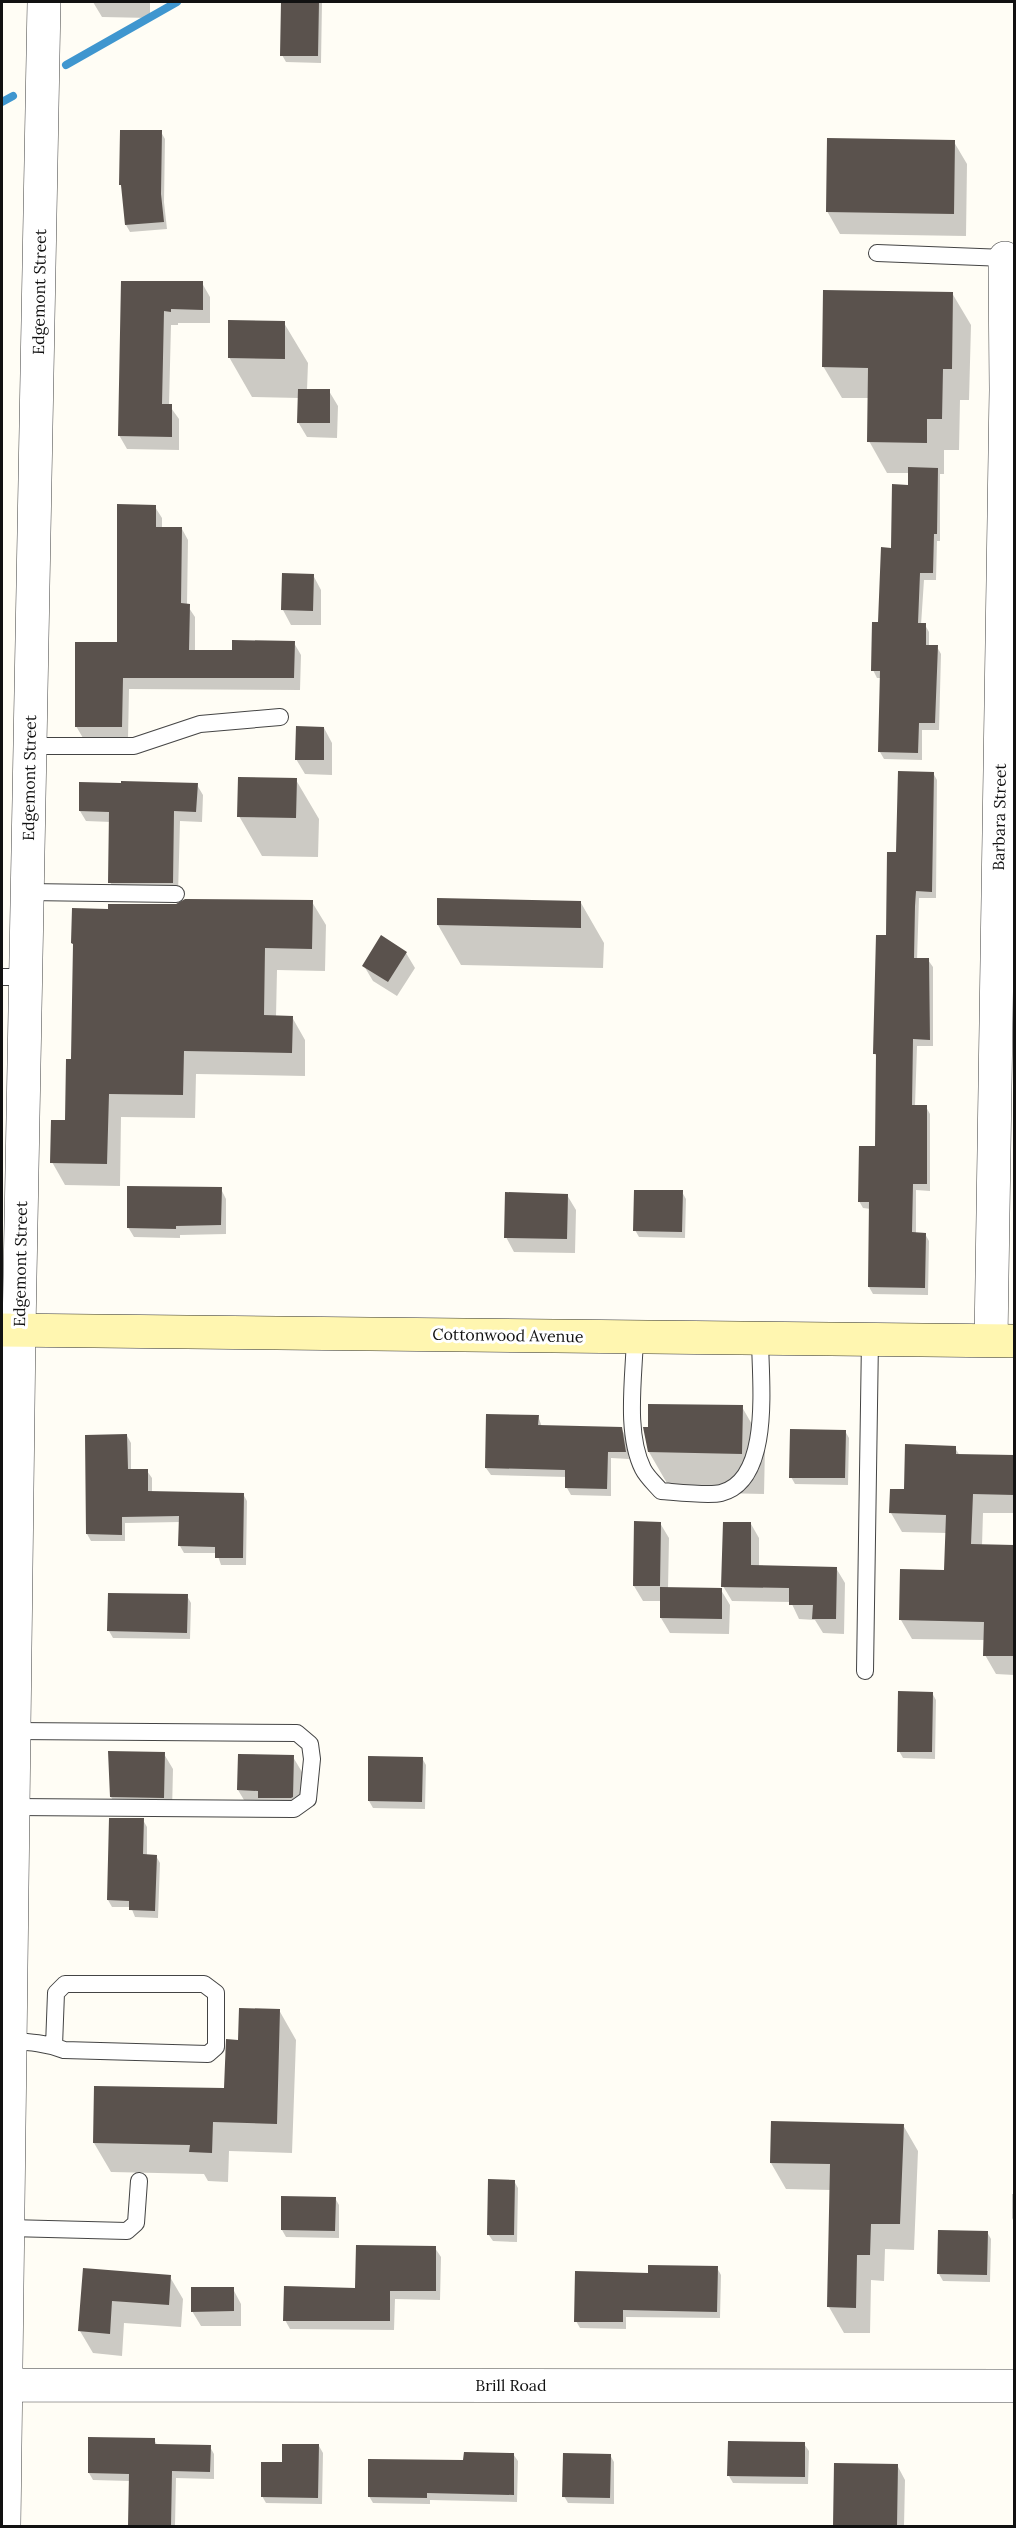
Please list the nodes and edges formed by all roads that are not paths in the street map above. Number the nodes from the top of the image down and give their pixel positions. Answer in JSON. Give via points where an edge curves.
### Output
{"nodes":[{"id":1,"x":44,"y":2,"type":"edge"},
{"id":2,"x":877,"y":253,"type":"dead end"},
{"id":3,"x":1005,"y":258,"type":"joint"},
{"id":4,"x":280,"y":717,"type":"dead end"},
{"id":5,"x":30,"y":746,"type":"junction"},
{"id":6,"x":27,"y":892,"type":"junction"},
{"id":7,"x":176,"y":894,"type":"dead end"},
{"id":8,"x":13,"y":977,"type":"edge"},
{"id":9,"x":10,"y":1330,"type":"edge"},
{"id":10,"x":635,"y":1337,"type":"junction"},
{"id":11,"x":760,"y":1338,"type":"junction"},
{"id":12,"x":870,"y":1339,"type":"junction"},
{"id":13,"x":1003,"y":1340,"type":"edge"},
{"id":14,"x":865,"y":1671,"type":"dead end"},
{"id":15,"x":14,"y":1731,"type":"junction"},
{"id":16,"x":14,"y":1807,"type":"junction"},
{"id":17,"x":11,"y":2041,"type":"junction"},
{"id":18,"x":54,"y":2046,"type":"junction"},
{"id":19,"x":139,"y":2181,"type":"dead end"},
{"id":20,"x":9,"y":2228,"type":"junction"},
{"id":21,"x":7,"y":2385,"type":"junction"},
{"id":22,"x":1014,"y":2386,"type":"edge"},
{"id":23,"x":4,"y":2526,"type":"edge"}],
"edges":[{"from":1,"to":5,"type":"street","name":"Edgemont Street"},
{"from":2,"to":3,"type":"lane"},
{"from":3,"to":13,"type":"street","name":"Barbara Street"},
{"from":4,"to":5,"type":"lane","via":[[200,724],[134,746]]},
{"from":5,"to":6,"type":"street","name":"Edgemont Street"},
{"from":6,"to":7,"type":"lane"},
{"from":6,"to":8,"type":"street","name":"Edgemont Street"},
{"from":8,"to":9,"type":"street","name":"Edgemont Street"},
{"from":9,"to":10,"type":"street","name":"Cottonwood Avenue"},
{"from":9,"to":15,"type":"street","name":"Edgemont Street"},
{"from":10,"to":11,"type":"street","name":"Cottonwood Avenue"},
{"from":10,"to":11,"type":"lane","via":[[633,1425],[635,1450],[644,1472],[661,1491],[721,1493],[742,1481],[755,1459]]},
{"from":11,"to":12,"type":"street","name":"Cottonwood Avenue"},
{"from":12,"to":13,"type":"street","name":"Cottonwood Avenue"},
{"from":12,"to":14,"type":"lane"},
{"from":15,"to":16,"type":"street","name":"Edgemont Street"},
{"from":15,"to":16,"type":"lane","via":[[297,1733],[310,1744],[312,1759],[308,1799],[294,1809]]},
{"from":16,"to":17,"type":"street","name":"Edgemont Street"},
{"from":17,"to":18,"type":"lane"},
{"from":17,"to":20,"type":"street","name":"Edgemont Street"},
{"from":18,"to":18,"type":"lane","via":[[64,2050],[208,2054],[216,2047],[216,1993],[204,1984],[65,1984],[56,1993]]},
{"from":19,"to":20,"type":"lane","via":[[135,2223],[127,2231]]},
{"from":20,"to":21,"type":"street","name":"Edgemont Street"},
{"from":21,"to":22,"type":"street","name":"Brill Road"},
{"from":21,"to":23,"type":"street","name":"Edgemont Street"}]}
